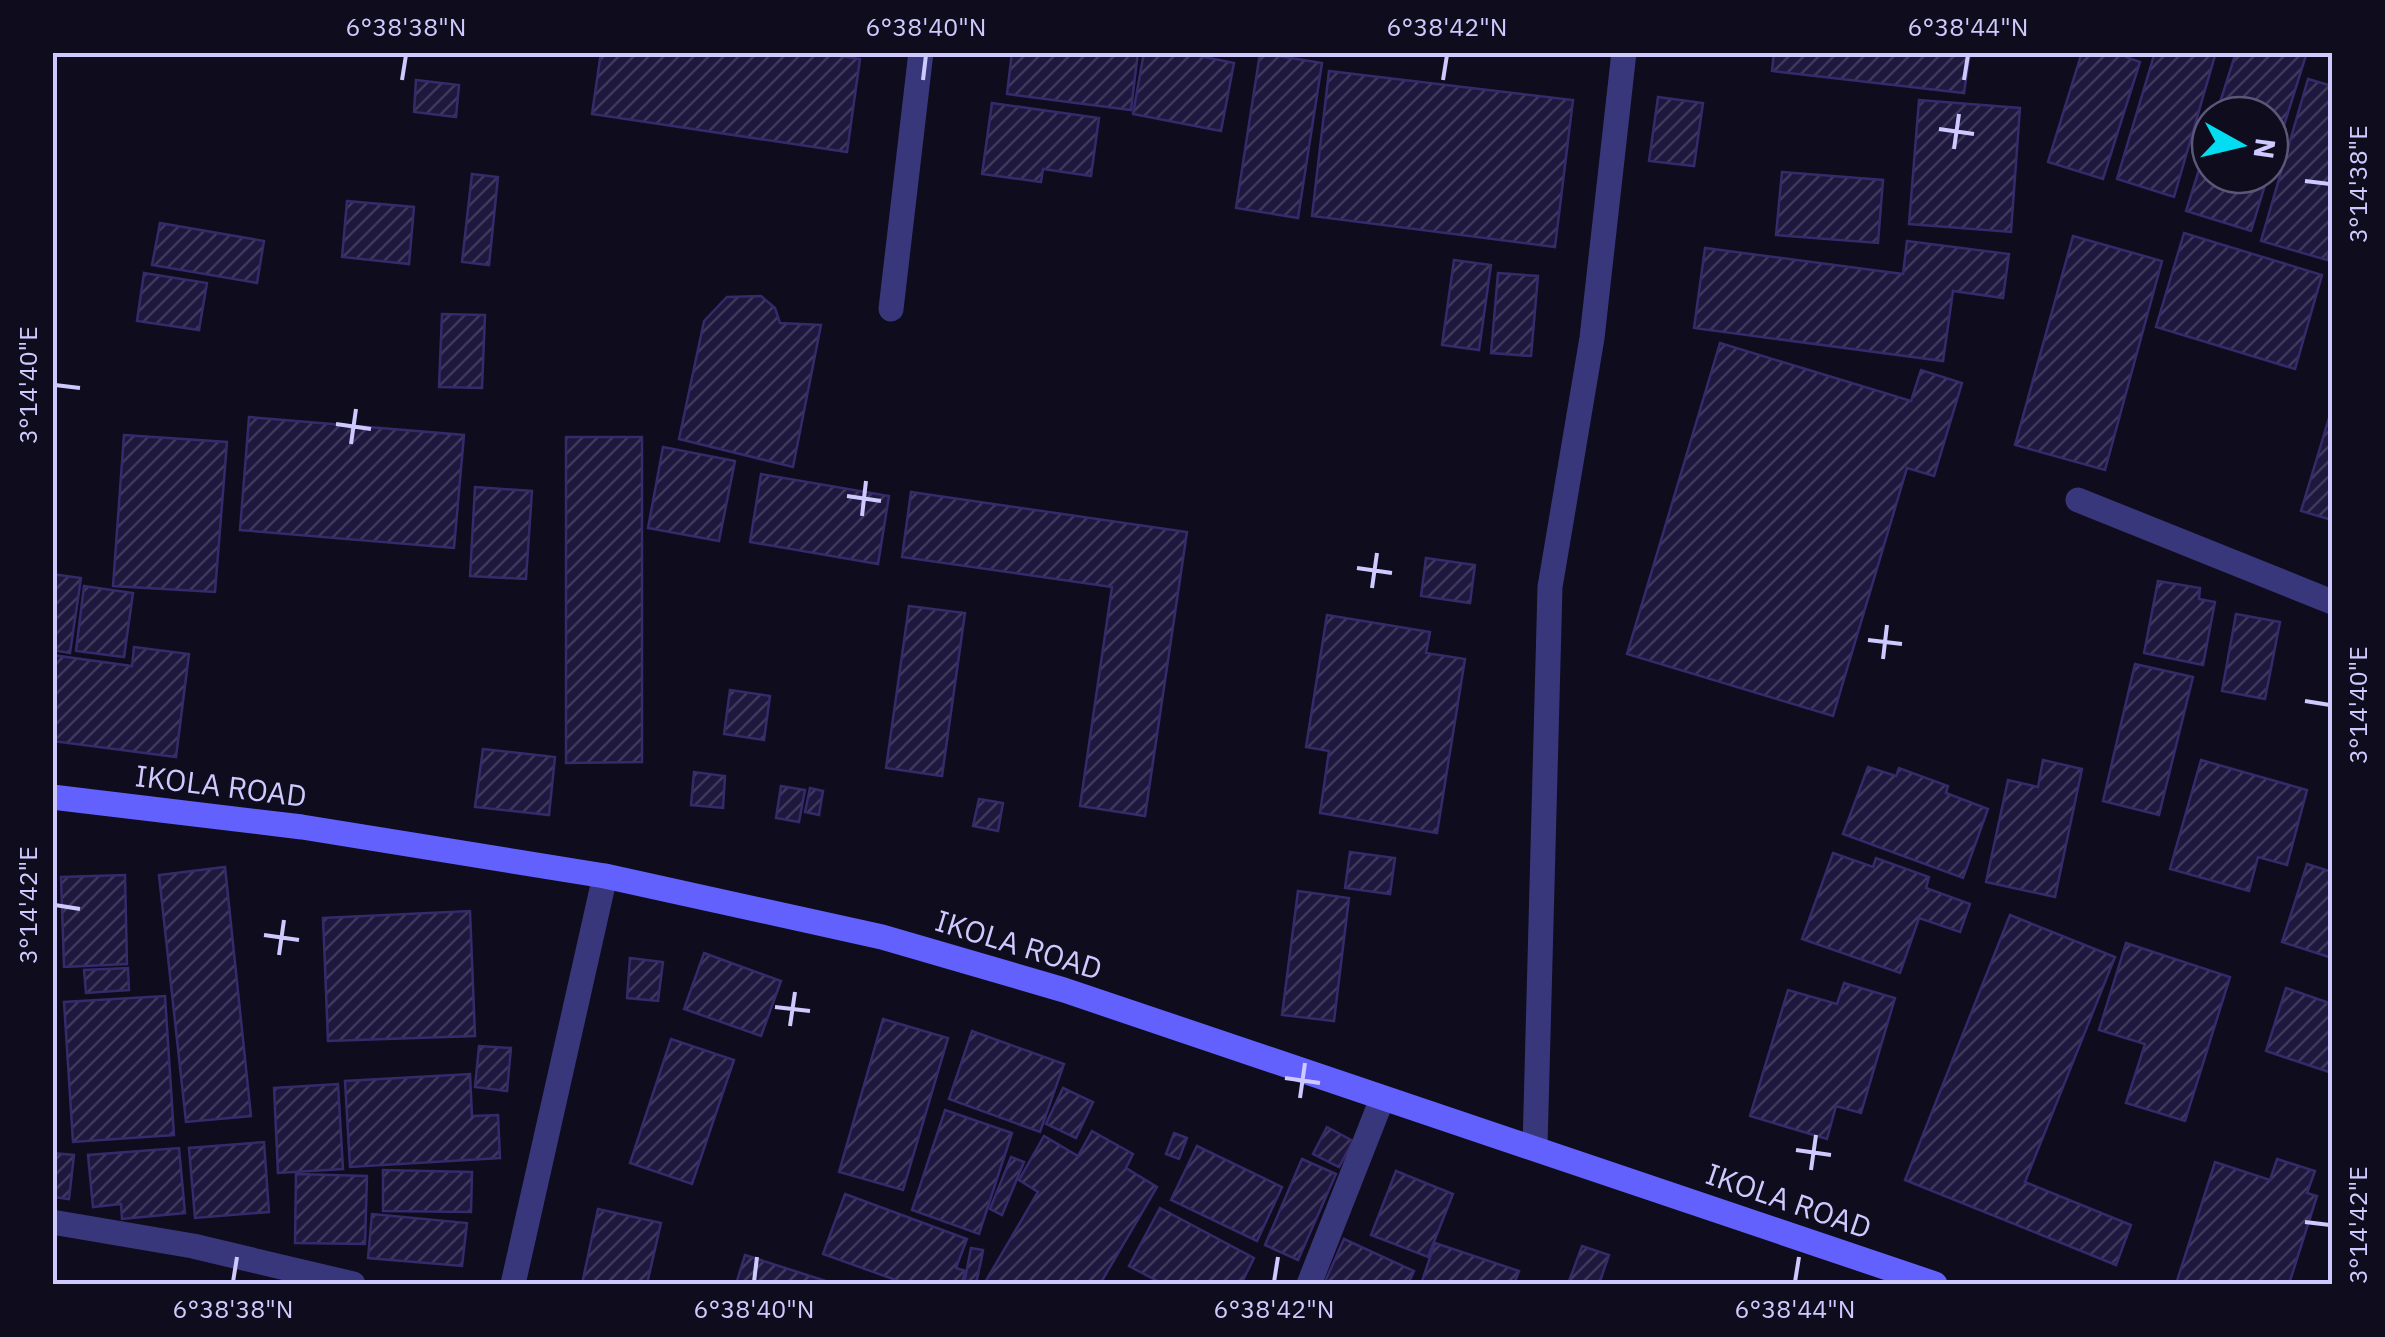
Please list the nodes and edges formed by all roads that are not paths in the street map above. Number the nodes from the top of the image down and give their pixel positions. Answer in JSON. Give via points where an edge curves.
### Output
{"nodes":[{"id":1,"x":921,"y":52,"type":"edge"},
{"id":2,"x":1624,"y":52,"type":"edge"},
{"id":3,"x":891,"y":309,"type":"dead end"},
{"id":4,"x":2078,"y":500,"type":"dead end"},
{"id":5,"x":2332,"y":602,"type":"edge"},
{"id":6,"x":52,"y":797,"type":"edge"},
{"id":7,"x":605,"y":876,"type":"junction"},
{"id":8,"x":1382,"y":1099,"type":"junction"},
{"id":9,"x":1535,"y":1147,"type":"junction"},
{"id":10,"x":52,"y":1222,"type":"edge"},
{"id":11,"x":353,"y":1284,"type":"edge"},
{"id":12,"x":512,"y":1284,"type":"edge"},
{"id":13,"x":1309,"y":1284,"type":"edge"},
{"id":14,"x":1936,"y":1284,"type":"edge"}],
"edges":[{"from":1,"to":3,"type":"street"},
{"from":2,"to":9,"type":"street","via":[[1592,338],[1550,587]]},
{"from":4,"to":5,"type":"street"},
{"from":6,"to":7,"type":"street","name":"IKOLA ROAD","via":[[302,827]]},
{"from":7,"to":8,"type":"street","name":"IKOLA ROAD","via":[[882,937],[1064,990]]},
{"from":7,"to":12,"type":"street"},
{"from":8,"to":9,"type":"street","name":"IKOLA ROAD"},
{"from":8,"to":13,"type":"street"},
{"from":9,"to":14,"type":"street","name":"IKOLA ROAD"},
{"from":10,"to":11,"type":"street"}]}
